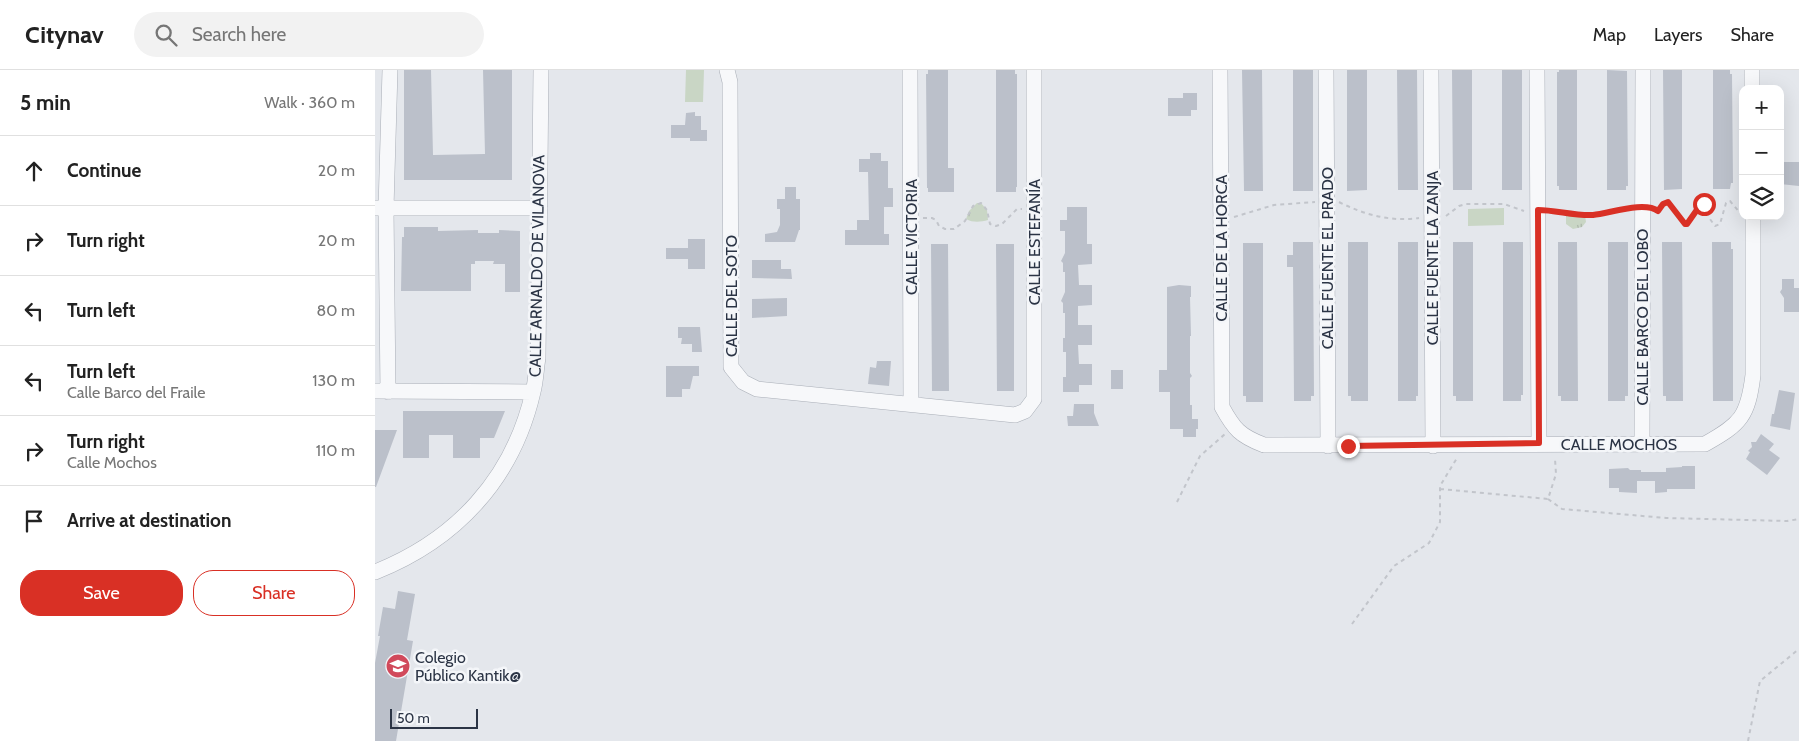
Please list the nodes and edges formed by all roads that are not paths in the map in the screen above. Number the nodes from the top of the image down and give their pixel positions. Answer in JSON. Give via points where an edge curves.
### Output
{"nodes":[{"id":1,"x":390,"y":70,"type":"edge"},
{"id":2,"x":541,"y":70,"type":"edge"},
{"id":3,"x":727,"y":70,"type":"edge"},
{"id":4,"x":910,"y":70,"type":"edge"},
{"id":5,"x":1034,"y":70,"type":"edge"},
{"id":6,"x":1220,"y":70,"type":"edge"},
{"id":7,"x":1326,"y":70,"type":"edge"},
{"id":8,"x":1431,"y":70,"type":"edge"},
{"id":9,"x":1537,"y":70,"type":"edge"},
{"id":10,"x":1643,"y":70,"type":"edge"},
{"id":11,"x":1752,"y":70,"type":"edge"},
{"id":12,"x":1752,"y":85,"type":"edge"},
{"id":13,"x":381,"y":208,"type":"edge"},
{"id":14,"x":540,"y":208,"type":"junction"},
{"id":15,"x":1753,"y":220,"type":"edge"},
{"id":16,"x":381,"y":392,"type":"edge"},
{"id":17,"x":533,"y":392,"type":"junction"},
{"id":18,"x":911,"y":404,"type":"junction"},
{"id":19,"x":1025,"y":410,"type":"joint"},
{"id":20,"x":1231,"y":424,"type":"joint"},
{"id":21,"x":1547,"y":443,"type":"junction"},
{"id":22,"x":1642,"y":444,"type":"junction"},
{"id":23,"x":1328,"y":446,"type":"junction"},
{"id":24,"x":1433,"y":446,"type":"junction"},
{"id":25,"x":375,"y":572,"type":"edge"}],
"edges":[{"from":1,"to":13,"type":"street"},
{"from":2,"to":14,"type":"street","name":"CALLE ARNALDO DE VILANOVA"},
{"from":3,"to":18,"type":"street","name":"CALLE DEL SOTO","via":[[731,367],[743,382],[757,389]]},
{"from":4,"to":18,"type":"street","name":"CALLE VICTORIA"},
{"from":5,"to":19,"type":"street","name":"CALLE ESTEFANÍA","via":[[1034,399]]},
{"from":6,"to":20,"type":"street","name":"CALLE DE LA HORCA","via":[[1222,407]]},
{"from":7,"to":23,"type":"street","name":"CALLE FUENTE EL PRADO"},
{"from":8,"to":24,"type":"street","name":"CALLE FUENTE LA ZANJA"},
{"from":9,"to":21,"type":"street","via":[[1538,210]]},
{"from":10,"to":22,"type":"street","name":"CALLE BARCO DEL LOBO"},
{"from":11,"to":12,"type":"street"},
{"from":13,"to":14,"type":"street"},
{"from":13,"to":16,"type":"street"},
{"from":14,"to":17,"type":"street","name":"CALLE ARNALDO DE VILANOVA","via":[[538,358]]},
{"from":15,"to":22,"type":"street","name":"CALLE MOCHOS","via":[[1753,375],[1750,400],[1743,416],[1728,431],[1705,444]]},
{"from":16,"to":17,"type":"street"},
{"from":17,"to":25,"type":"street","name":"CALLE ARNALDO DE VILANOVA","via":[[510,454],[491,486],[470,512],[443,536],[396,564]]},
{"from":18,"to":19,"type":"street","name":"CALLE DEL SOTO","via":[[1015,415]]},
{"from":20,"to":23,"type":"street","name":"CALLE MOCHOS","via":[[1246,438],[1264,445]]},
{"from":21,"to":22,"type":"street","name":"CALLE MOCHOS"},
{"from":21,"to":24,"type":"street","name":"CALLE MOCHOS"},
{"from":23,"to":24,"type":"street","name":"CALLE MOCHOS"}]}
